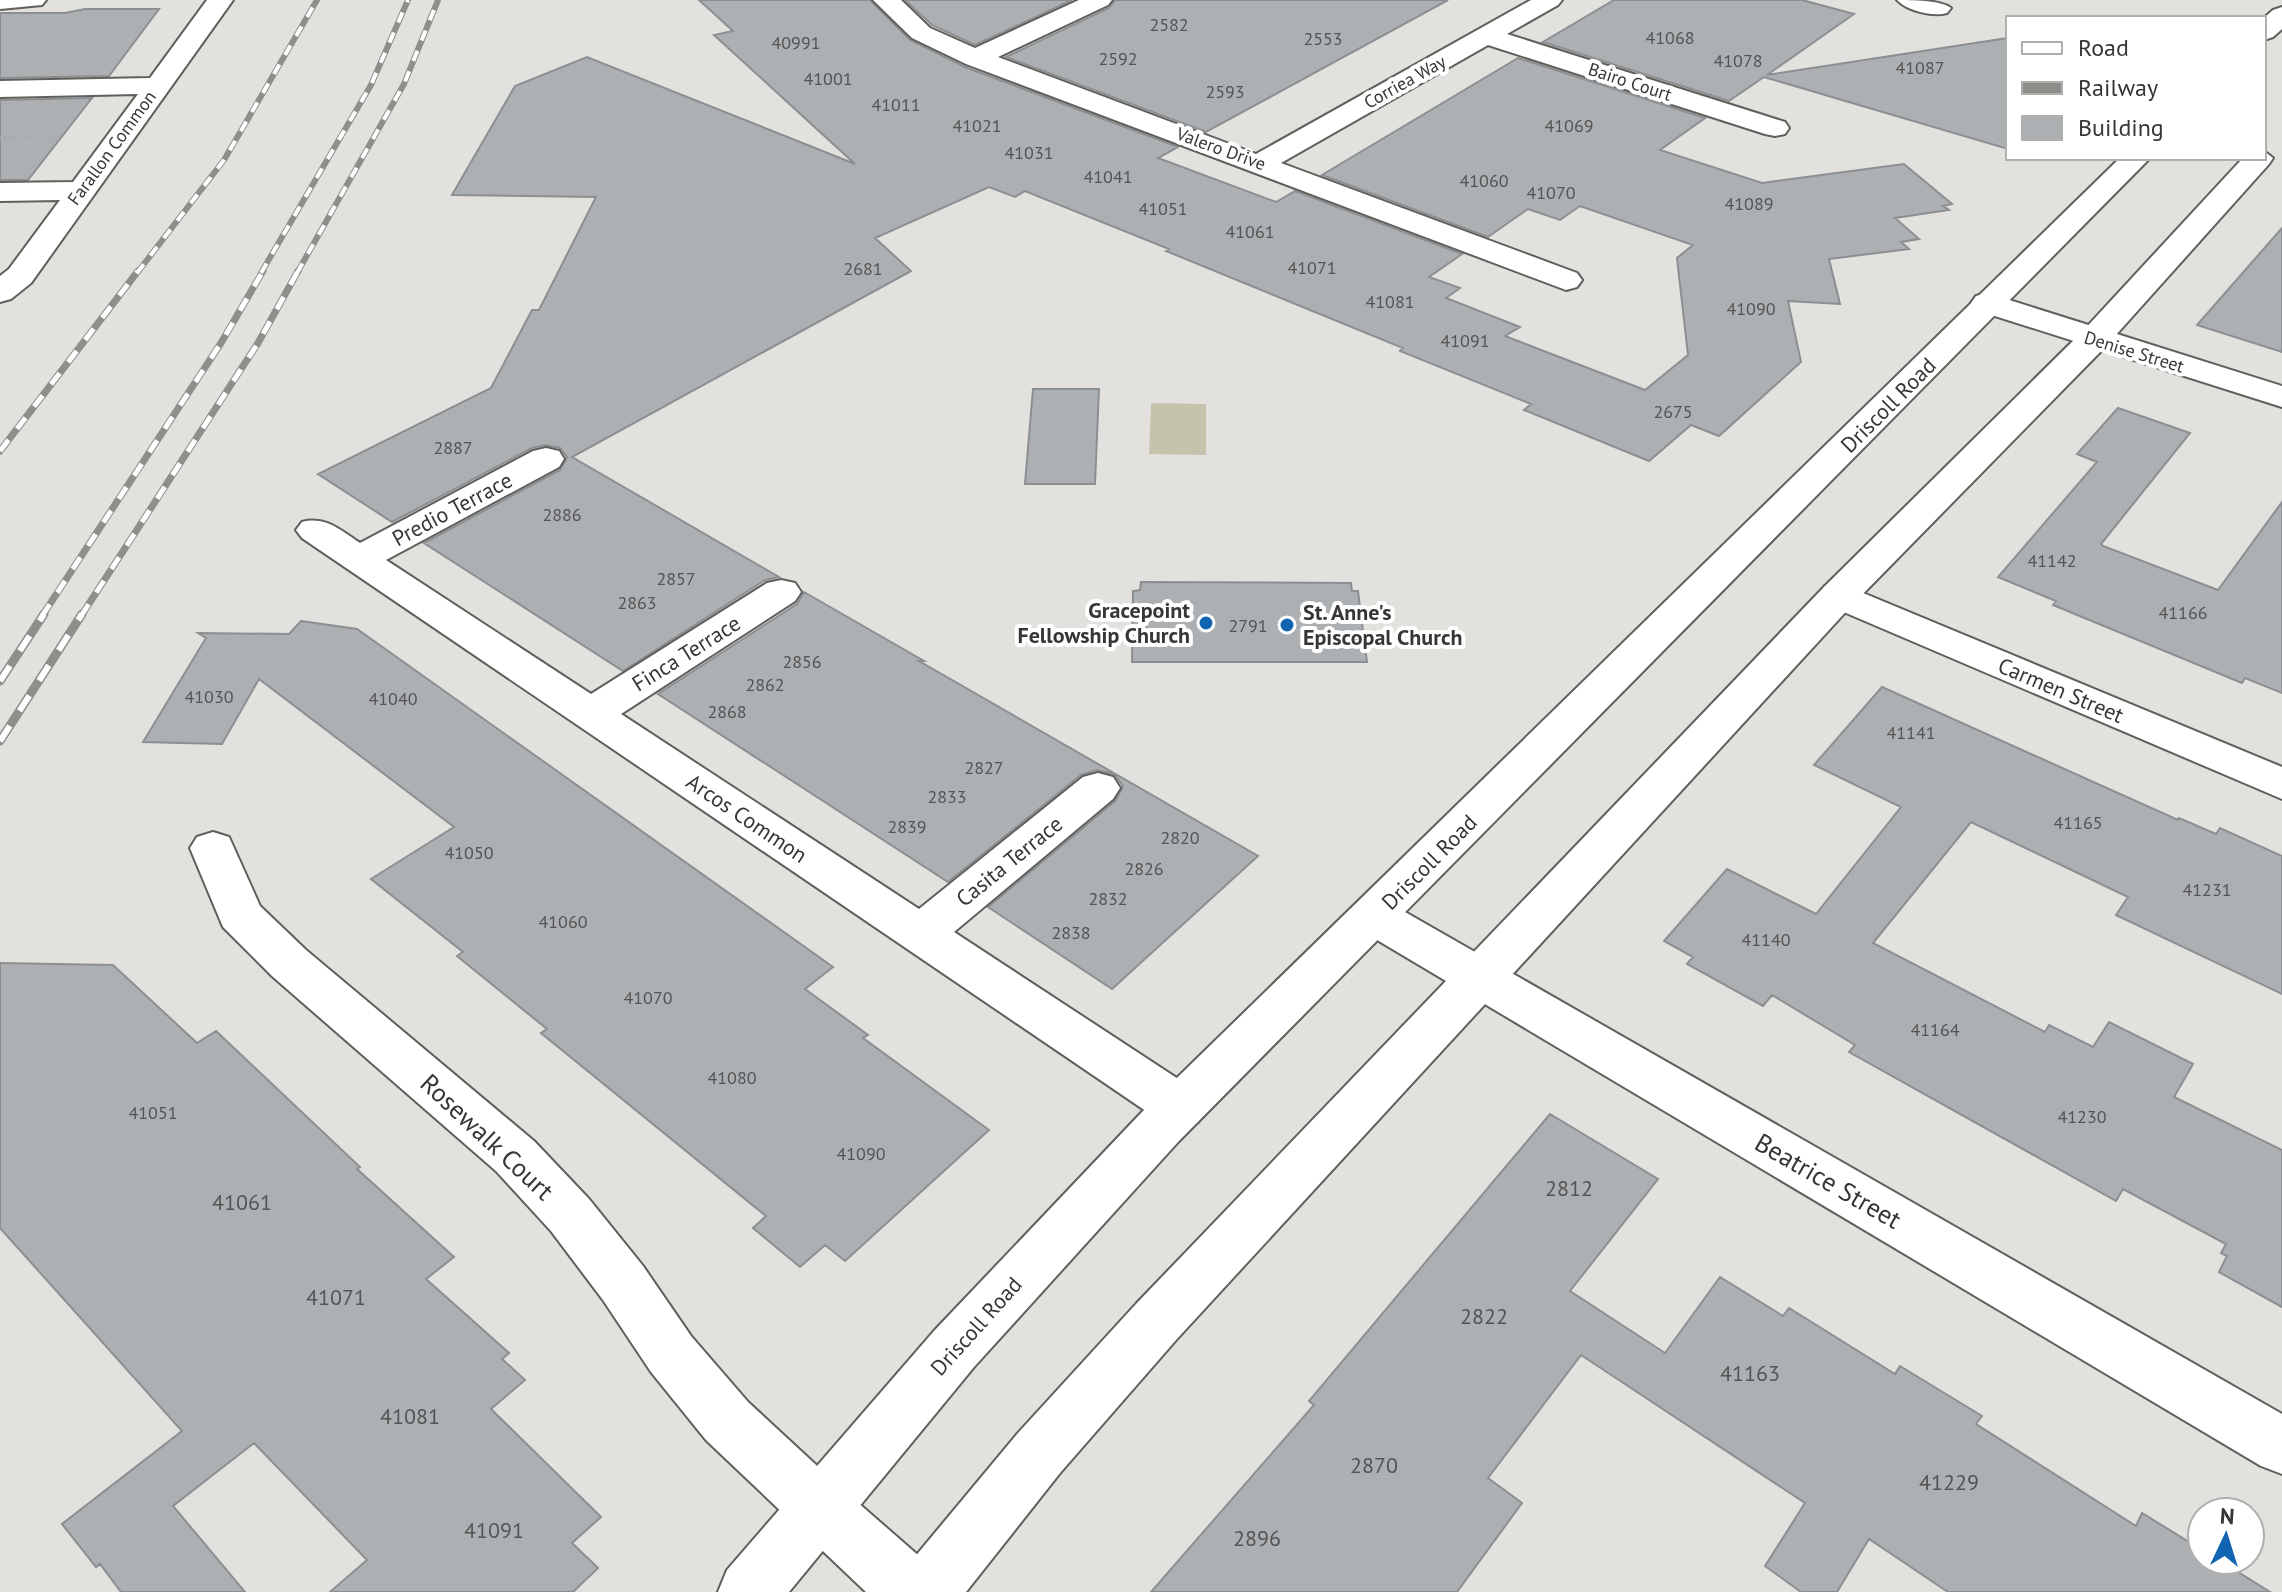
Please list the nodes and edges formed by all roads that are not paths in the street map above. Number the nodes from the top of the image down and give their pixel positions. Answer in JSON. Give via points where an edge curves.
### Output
{"nodes":[{"id":1,"x":33,"y":0,"type":"edge"},
{"id":2,"x":220,"y":0,"type":"edge"},
{"id":3,"x":886,"y":0,"type":"edge"},
{"id":4,"x":1099,"y":0,"type":"edge"},
{"id":5,"x":1549,"y":0,"type":"edge"},
{"id":6,"x":1910,"y":0,"type":"edge"},
{"id":7,"x":0,"y":1,"type":"edge"},
{"id":8,"x":1938,"y":8,"type":"dead end"},
{"id":9,"x":2282,"y":15,"type":"edge"},
{"id":10,"x":2266,"y":30,"type":"edge"},
{"id":11,"x":1485,"y":36,"type":"junction"},
{"id":12,"x":975,"y":58,"type":"junction"},
{"id":13,"x":157,"y":86,"type":"junction"},
{"id":14,"x":0,"y":89,"type":"edge"},
{"id":15,"x":1775,"y":128,"type":"dead end"},
{"id":16,"x":2134,"y":160,"type":"edge"},
{"id":17,"x":2257,"y":160,"type":"edge"},
{"id":18,"x":1260,"y":163,"type":"junction"},
{"id":19,"x":82,"y":191,"type":"junction"},
{"id":20,"x":0,"y":192,"type":"edge"},
{"id":21,"x":1566,"y":280,"type":"dead end"},
{"id":22,"x":0,"y":292,"type":"edge"},
{"id":23,"x":1987,"y":303,"type":"junction"},
{"id":24,"x":2094,"y":339,"type":"junction"},
{"id":25,"x":2282,"y":397,"type":"edge"},
{"id":26,"x":546,"y":459,"type":"dead end"},
{"id":27,"x":315,"y":530,"type":"dead end"},
{"id":28,"x":358,"y":559,"type":"junction"},
{"id":29,"x":781,"y":592,"type":"dead end"},
{"id":30,"x":1839,"y":595,"type":"junction"},
{"id":31,"x":590,"y":714,"type":"junction"},
{"id":32,"x":2282,"y":784,"type":"edge"},
{"id":33,"x":1098,"y":788,"type":"dead end"},
{"id":34,"x":213,"y":848,"type":"dead end"},
{"id":35,"x":1374,"y":916,"type":"junction"},
{"id":36,"x":920,"y":934,"type":"junction"},
{"id":37,"x":1480,"y":979,"type":"junction"},
{"id":38,"x":1180,"y":1107,"type":"junction"},
{"id":39,"x":2282,"y":1446,"type":"edge"},
{"id":40,"x":819,"y":1509,"type":"junction"},
{"id":41,"x":749,"y":1592,"type":"edge"},
{"id":42,"x":913,"y":1592,"type":"edge"},
{"id":43,"x":926,"y":1592,"type":"edge"}],
"edges":[{"from":1,"to":7,"type":"street"},
{"from":2,"to":13,"type":"street","name":"Farallon Common"},
{"from":3,"to":12,"type":"street","name":"Valero Drive","via":[[921,33]]},
{"from":4,"to":12,"type":"street"},
{"from":5,"to":11,"type":"street","name":"Corriea Way"},
{"from":6,"to":8,"type":"street"},
{"from":9,"to":10,"type":"street"},
{"from":11,"to":15,"type":"street","name":"Bairo Court"},
{"from":11,"to":18,"type":"street","name":"Corriea Way"},
{"from":12,"to":18,"type":"street","name":"Valero Drive"},
{"from":13,"to":14,"type":"street"},
{"from":13,"to":19,"type":"street","name":"Farallon Common"},
{"from":16,"to":23,"type":"street","name":"Driscoll Road"},
{"from":17,"to":24,"type":"street"},
{"from":18,"to":21,"type":"street","name":"Valero Drive"},
{"from":19,"to":20,"type":"street"},
{"from":19,"to":22,"type":"street","name":"Farallon Common","via":[[20,276]]},
{"from":23,"to":24,"type":"street","name":"Denise Street"},
{"from":23,"to":35,"type":"street","name":"Driscoll Road"},
{"from":24,"to":25,"type":"street","name":"Denise Street"},
{"from":24,"to":30,"type":"street"},
{"from":26,"to":28,"type":"street","name":"Predio Terrace"},
{"from":27,"to":28,"type":"street","name":"Arcos Common"},
{"from":28,"to":31,"type":"street","name":"Arcos Common"},
{"from":29,"to":31,"type":"street","name":"Finca Terrace"},
{"from":30,"to":32,"type":"street","name":"Carmen Street"},
{"from":30,"to":37,"type":"street"},
{"from":31,"to":36,"type":"street","name":"Arcos Common"},
{"from":33,"to":36,"type":"street","name":"Casita Terrace"},
{"from":34,"to":40,"type":"street","name":"Rosewalk Court","via":[[240,915],[515,1156],[570,1215],[727,1421]]},
{"from":35,"to":37,"type":"street","name":"Beatrice Street"},
{"from":35,"to":38,"type":"street","name":"Driscoll Road"},
{"from":36,"to":38,"type":"street","name":"Arcos Common"},
{"from":37,"to":39,"type":"street","name":"Beatrice Street"},
{"from":37,"to":43,"type":"street","via":[[1156,1322],[1039,1453]]},
{"from":38,"to":40,"type":"street","name":"Driscoll Road","via":[[954,1349]]},
{"from":40,"to":41,"type":"street","name":"Driscoll Road"},
{"from":40,"to":42,"type":"street","name":"Rosewalk Court"}]}
